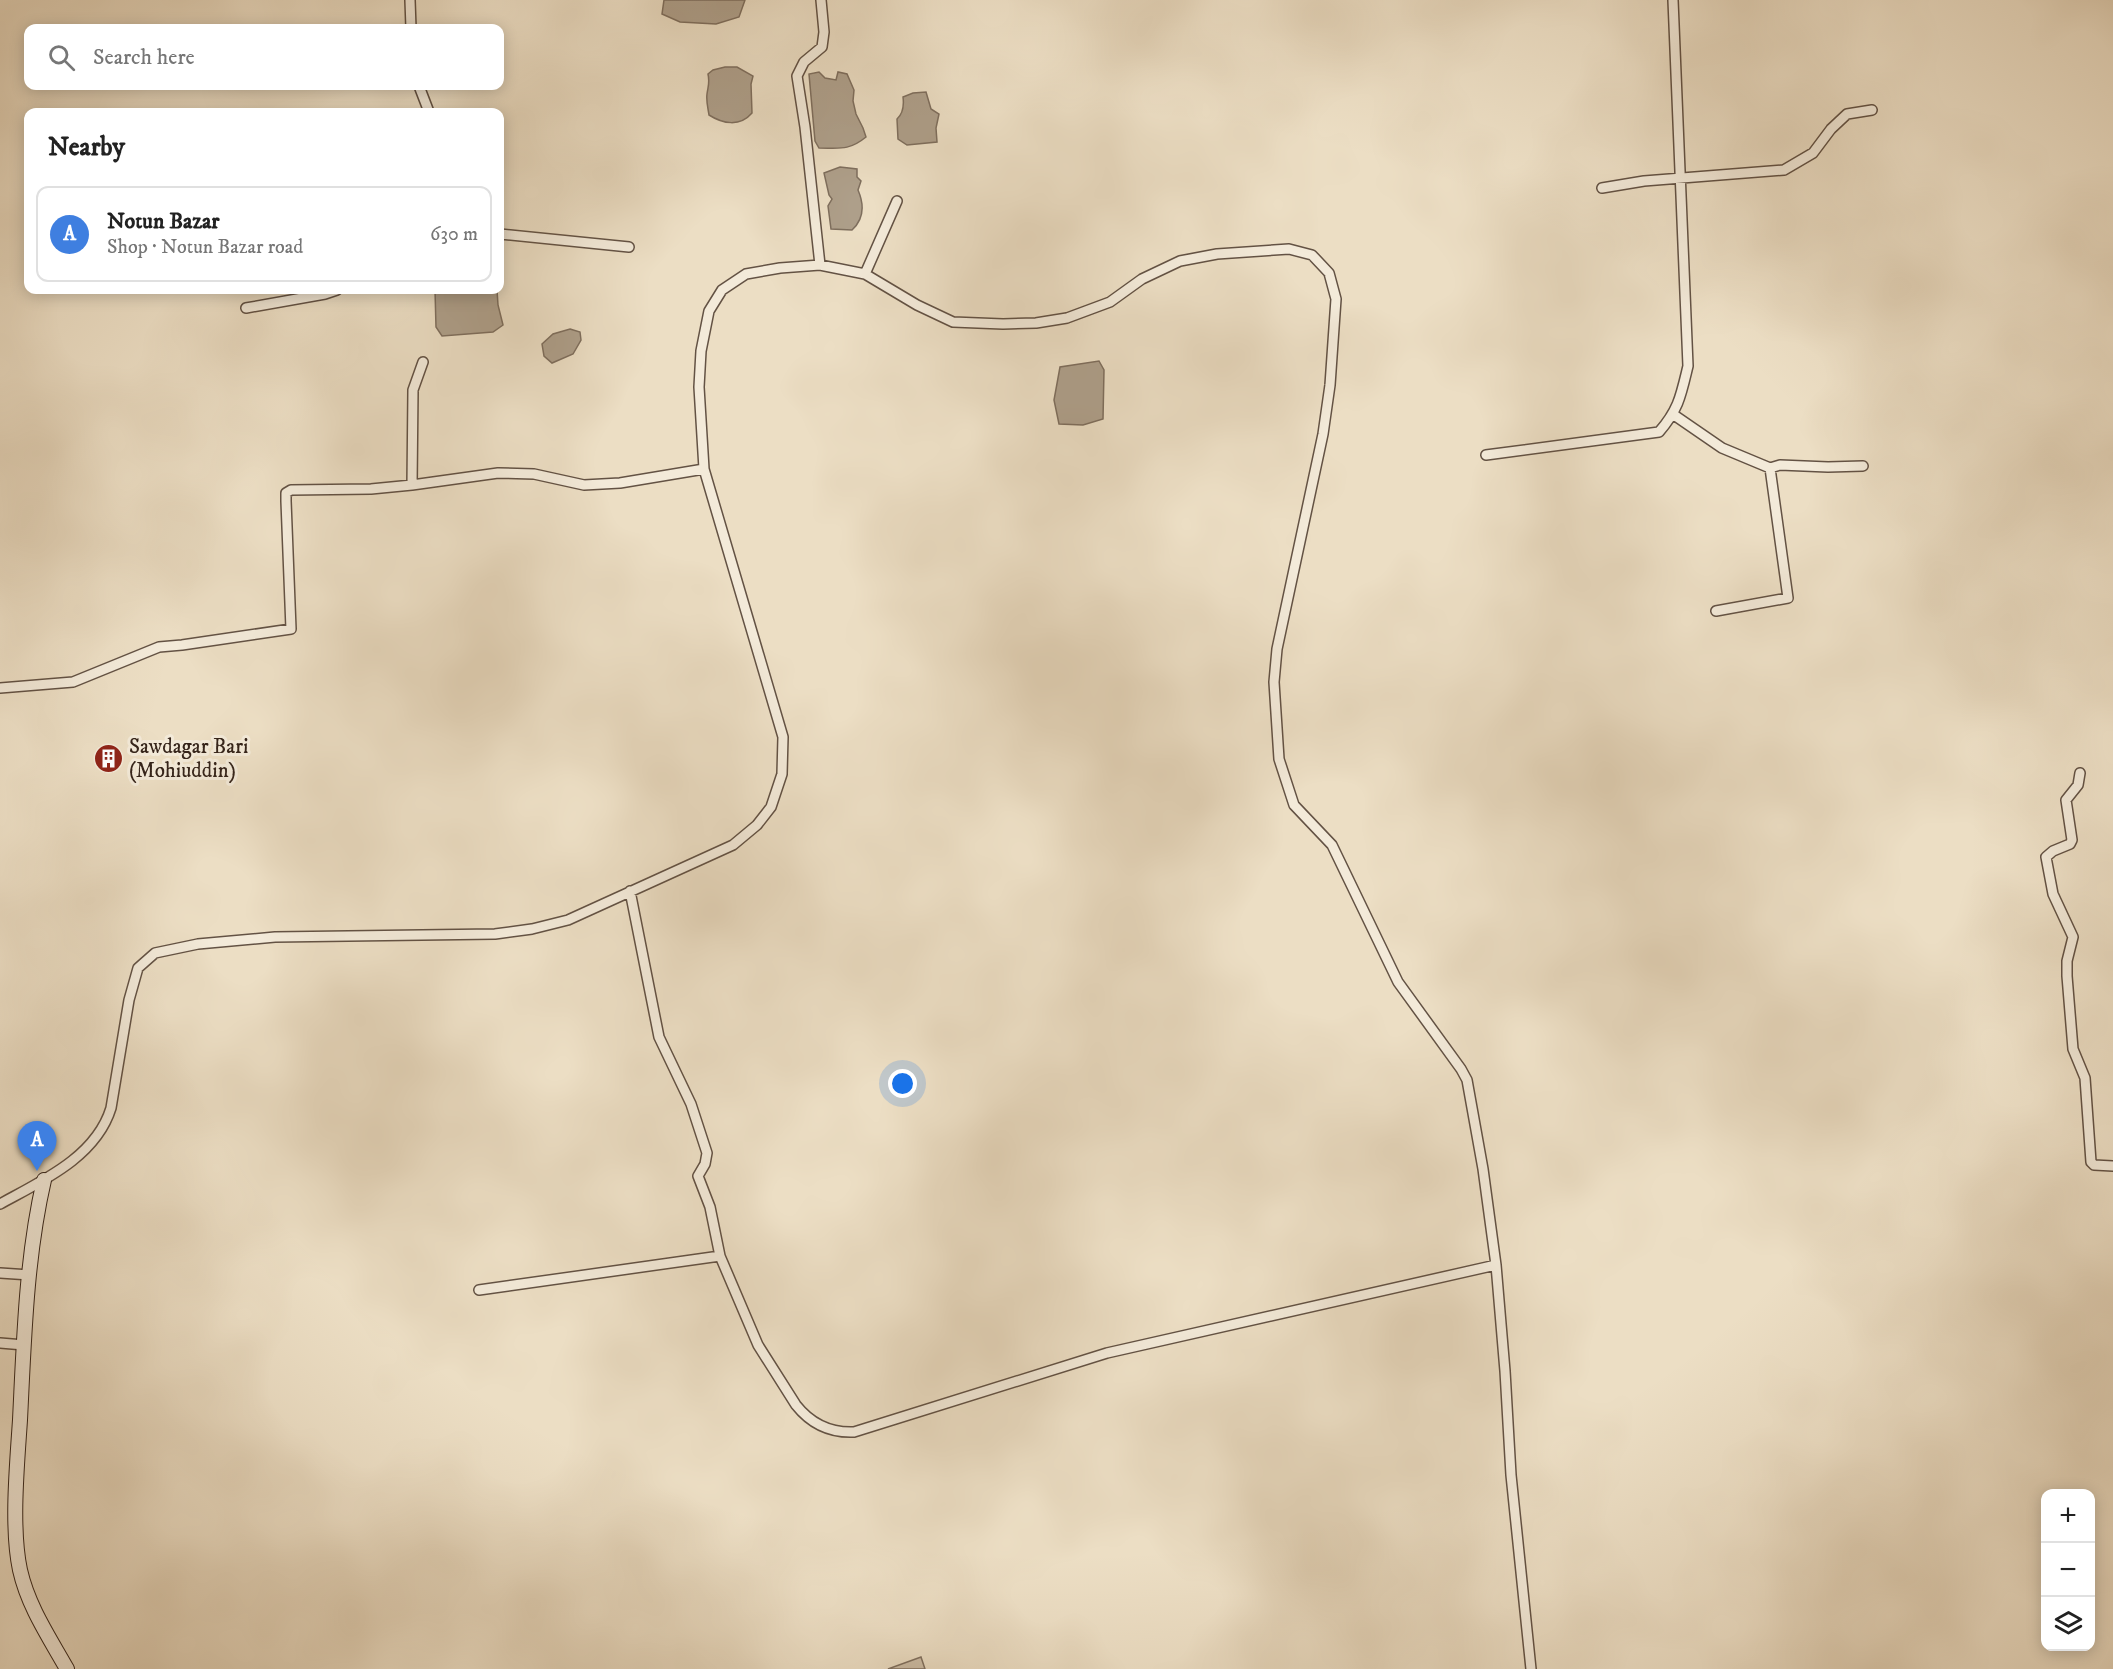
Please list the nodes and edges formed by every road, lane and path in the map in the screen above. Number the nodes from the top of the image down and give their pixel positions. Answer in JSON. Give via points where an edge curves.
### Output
{"nodes":[{"id":1,"x":410,"y":0,"type":"edge"},
{"id":2,"x":821,"y":0,"type":"edge"},
{"id":3,"x":1673,"y":0,"type":"edge"},
{"id":4,"x":411,"y":24,"type":"edge"},
{"id":5,"x":421,"y":90,"type":"edge"},
{"id":6,"x":427,"y":108,"type":"edge"},
{"id":7,"x":1872,"y":110,"type":"dead end"},
{"id":8,"x":1680,"y":178,"type":"junction"},
{"id":9,"x":1602,"y":188,"type":"dead end"},
{"id":10,"x":897,"y":201,"type":"dead end"},
{"id":11,"x":504,"y":234,"type":"edge"},
{"id":12,"x":629,"y":248,"type":"dead end"},
{"id":13,"x":820,"y":265,"type":"junction"},
{"id":14,"x":865,"y":274,"type":"junction"},
{"id":15,"x":325,"y":294,"type":"edge"},
{"id":16,"x":246,"y":308,"type":"dead end"},
{"id":17,"x":423,"y":362,"type":"dead end"},
{"id":18,"x":1674,"y":415,"type":"junction"},
{"id":19,"x":1486,"y":455,"type":"dead end"},
{"id":20,"x":1863,"y":466,"type":"dead end"},
{"id":21,"x":1770,"y":468,"type":"junction"},
{"id":22,"x":704,"y":469,"type":"junction"},
{"id":23,"x":412,"y":485,"type":"junction"},
{"id":24,"x":1716,"y":611,"type":"dead end"},
{"id":25,"x":0,"y":688,"type":"edge"},
{"id":26,"x":2080,"y":773,"type":"dead end"},
{"id":27,"x":630,"y":891,"type":"junction"},
{"id":28,"x":2113,"y":1166,"type":"edge"},
{"id":29,"x":44,"y":1180,"type":"junction"},
{"id":30,"x":0,"y":1204,"type":"edge"},
{"id":31,"x":720,"y":1256,"type":"junction"},
{"id":32,"x":1496,"y":1265,"type":"junction"},
{"id":33,"x":0,"y":1273,"type":"edge"},
{"id":34,"x":30,"y":1275,"type":"junction"},
{"id":35,"x":479,"y":1290,"type":"dead end"},
{"id":36,"x":0,"y":1343,"type":"edge"},
{"id":37,"x":24,"y":1345,"type":"junction"},
{"id":38,"x":67,"y":1669,"type":"edge"},
{"id":39,"x":1531,"y":1669,"type":"edge"}],
"edges":[{"from":1,"to":4,"type":"street"},
{"from":2,"to":13,"type":"street","via":[[822,47],[804,62],[797,76]]},
{"from":3,"to":8,"type":"street"},
{"from":5,"to":6,"type":"street"},
{"from":7,"to":8,"type":"street","via":[[1847,114],[1813,153],[1784,170]]},
{"from":8,"to":9,"type":"street"},
{"from":8,"to":18,"type":"street","via":[[1688,366]]},
{"from":10,"to":14,"type":"street"},
{"from":11,"to":12,"type":"street"},
{"from":13,"to":14,"type":"street"},
{"from":13,"to":22,"type":"street","via":[[746,274],[722,290],[709,311],[699,387]]},
{"from":14,"to":32,"type":"street","via":[[953,322],[1004,324],[1067,318],[1110,302],[1142,279],[1180,261],[1217,254],[1289,249],[1312,255],[1329,273],[1335,299],[1330,385],[1274,682],[1279,759],[1294,805],[1332,845],[1398,982],[1467,1080]]},
{"from":15,"to":16,"type":"street"},
{"from":17,"to":23,"type":"street","via":[[413,390]]},
{"from":18,"to":19,"type":"street","via":[[1659,432]]},
{"from":18,"to":21,"type":"street","via":[[1722,448]]},
{"from":20,"to":21,"type":"street"},
{"from":21,"to":24,"type":"street","via":[[1788,598]]},
{"from":22,"to":23,"type":"street","via":[[593,485],[534,474],[498,473]]},
{"from":22,"to":27,"type":"street","via":[[783,737],[782,774],[771,807],[733,845]]},
{"from":23,"to":25,"type":"street","via":[[286,493],[291,629],[159,647],[73,682]]},
{"from":26,"to":28,"type":"street","via":[[2078,785],[2066,800],[2072,840],[2046,857],[2053,894],[2073,937],[2067,961],[2070,1024],[2073,1049],[2085,1078],[2091,1162]]},
{"from":27,"to":29,"type":"street","via":[[568,920],[495,934],[275,937],[198,944],[155,953],[138,968],[107,1122],[71,1162]]},
{"from":27,"to":31,"type":"street","via":[[659,1037],[692,1104],[702,1134],[706,1159],[698,1176],[710,1207]]},
{"from":29,"to":30,"type":"street"},
{"from":29,"to":34,"type":"street","via":[[35,1219]]},
{"from":31,"to":32,"type":"street","via":[[758,1345],[796,1404],[816,1423],[842,1432],[854,1432],[1107,1353]]},
{"from":31,"to":35,"type":"street"},
{"from":32,"to":39,"type":"street","via":[[1511,1475]]},
{"from":33,"to":34,"type":"street"},
{"from":34,"to":37,"type":"street"},
{"from":36,"to":37,"type":"street"},
{"from":37,"to":38,"type":"street","via":[[16,1534],[20,1569],[27,1598]]}]}
